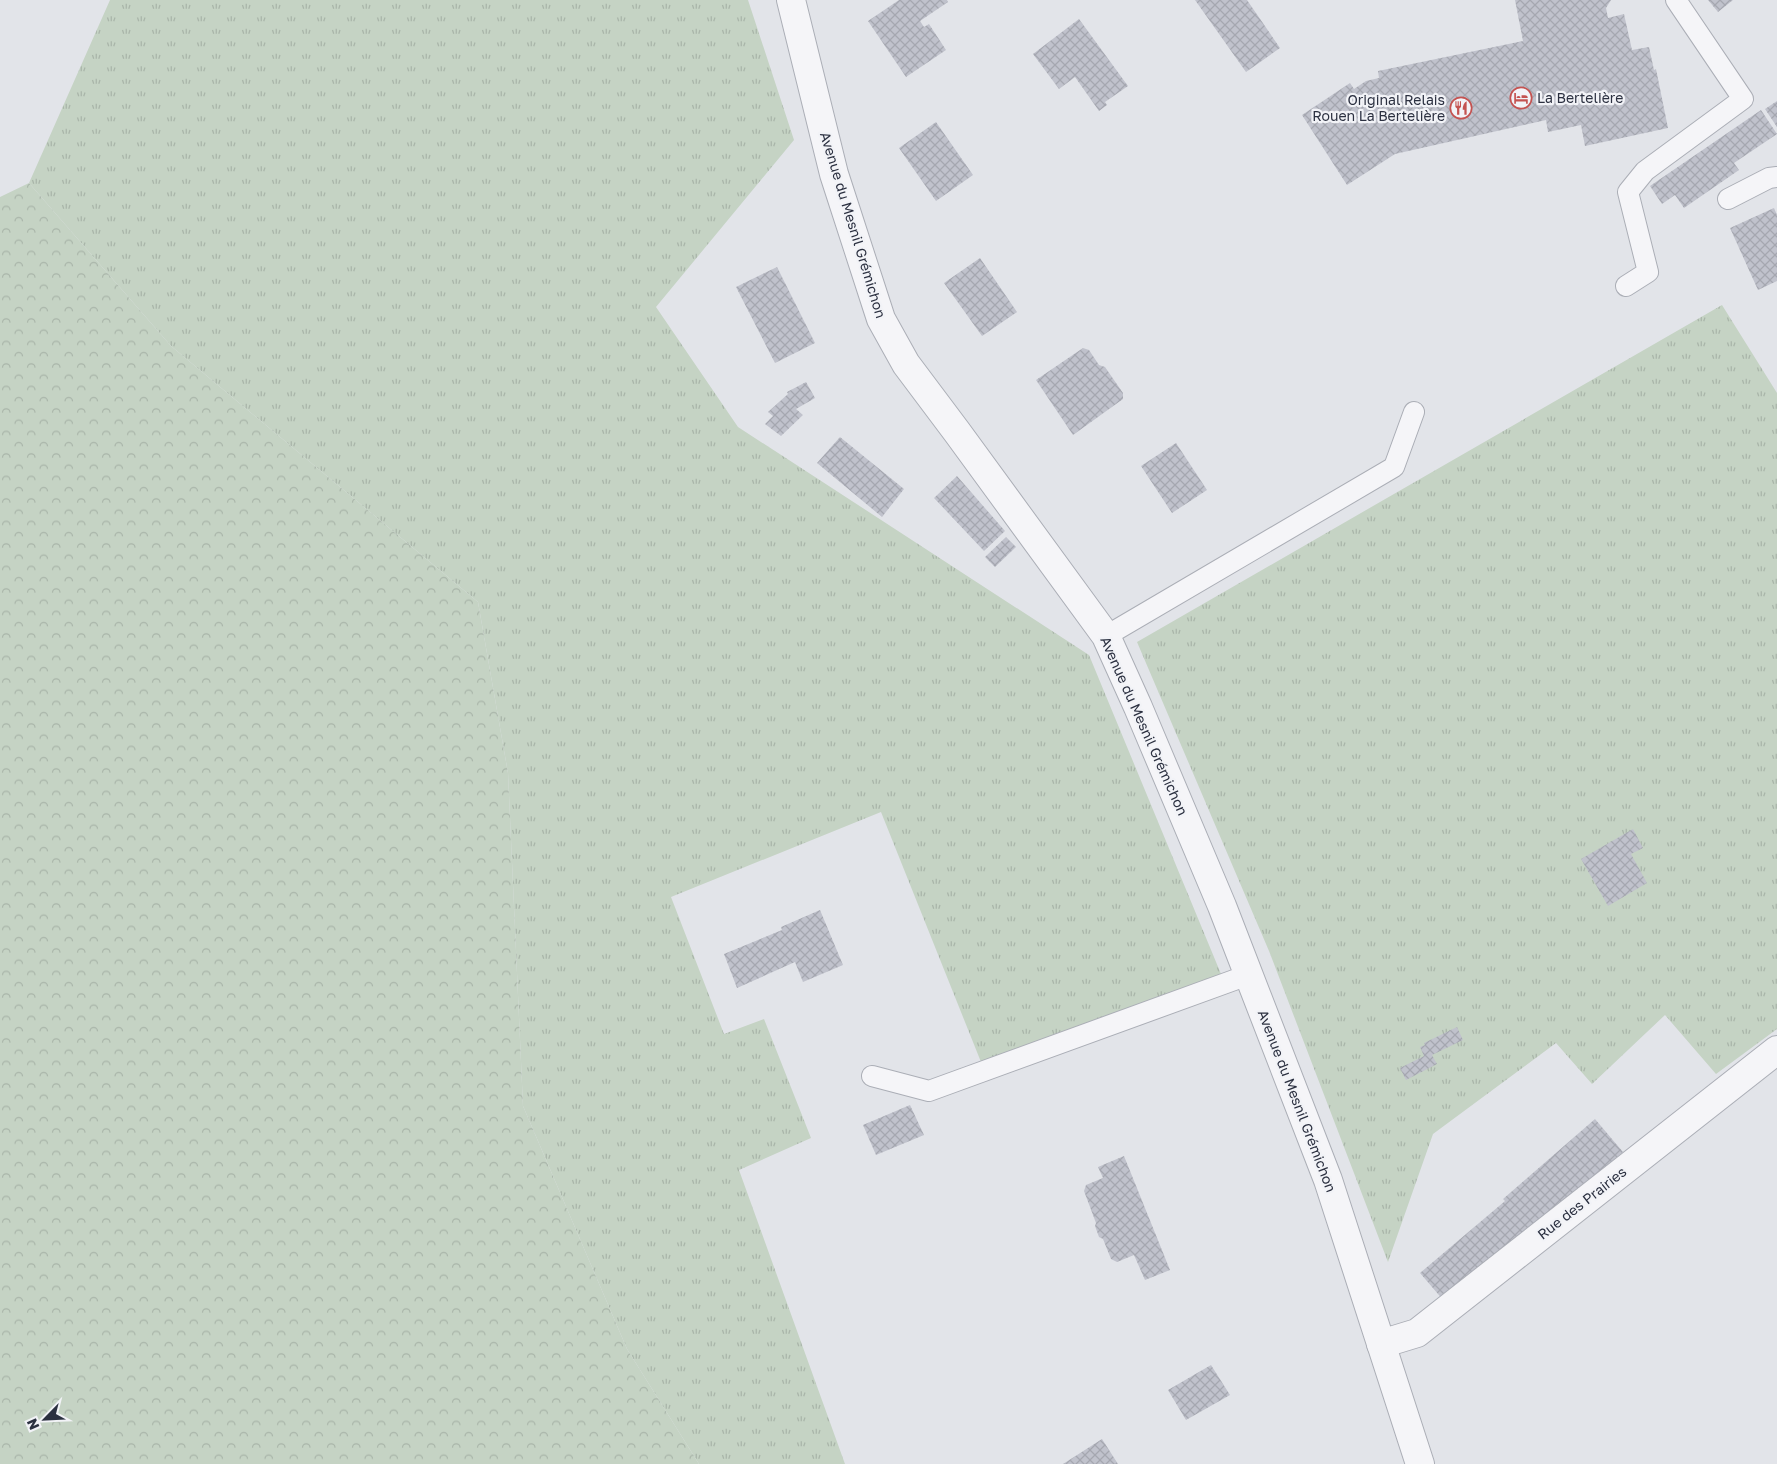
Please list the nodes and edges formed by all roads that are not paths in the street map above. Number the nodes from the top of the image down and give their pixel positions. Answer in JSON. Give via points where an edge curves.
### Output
{"nodes":[{"id":1,"x":791,"y":0,"type":"edge"},
{"id":2,"x":1676,"y":0,"type":"edge"},
{"id":3,"x":1777,"y":178,"type":"edge"},
{"id":4,"x":1728,"y":199,"type":"dead end"},
{"id":5,"x":1626,"y":286,"type":"dead end"},
{"id":6,"x":1414,"y":412,"type":"dead end"},
{"id":7,"x":1106,"y":636,"type":"junction"},
{"id":8,"x":1248,"y":975,"type":"junction"},
{"id":9,"x":1777,"y":1050,"type":"edge"},
{"id":10,"x":872,"y":1076,"type":"dead end"},
{"id":11,"x":1381,"y":1344,"type":"junction"},
{"id":12,"x":1420,"y":1464,"type":"edge"}],
"edges":[{"from":1,"to":7,"type":"street","name":"Avenue du Mesnil Grémichon","via":[[834,174],[881,319],[906,364]]},
{"from":2,"to":5,"type":"lane","via":[[1743,99],[1645,171],[1628,192],[1648,272]]},
{"from":3,"to":4,"type":"lane","via":[[1769,178]]},
{"from":6,"to":7,"type":"lane","via":[[1394,467]]},
{"from":7,"to":8,"type":"street","name":"Avenue du Mesnil Grémichon","via":[[1222,906]]},
{"from":8,"to":10,"type":"lane","via":[[929,1091]]},
{"from":8,"to":11,"type":"street","name":"Avenue du Mesnil Grémichon","via":[[1328,1180]]},
{"from":9,"to":11,"type":"street","name":"Rue des Prairies","via":[[1417,1333]]},
{"from":11,"to":12,"type":"street","name":"Avenue du Mesnil Grémichon"}]}
